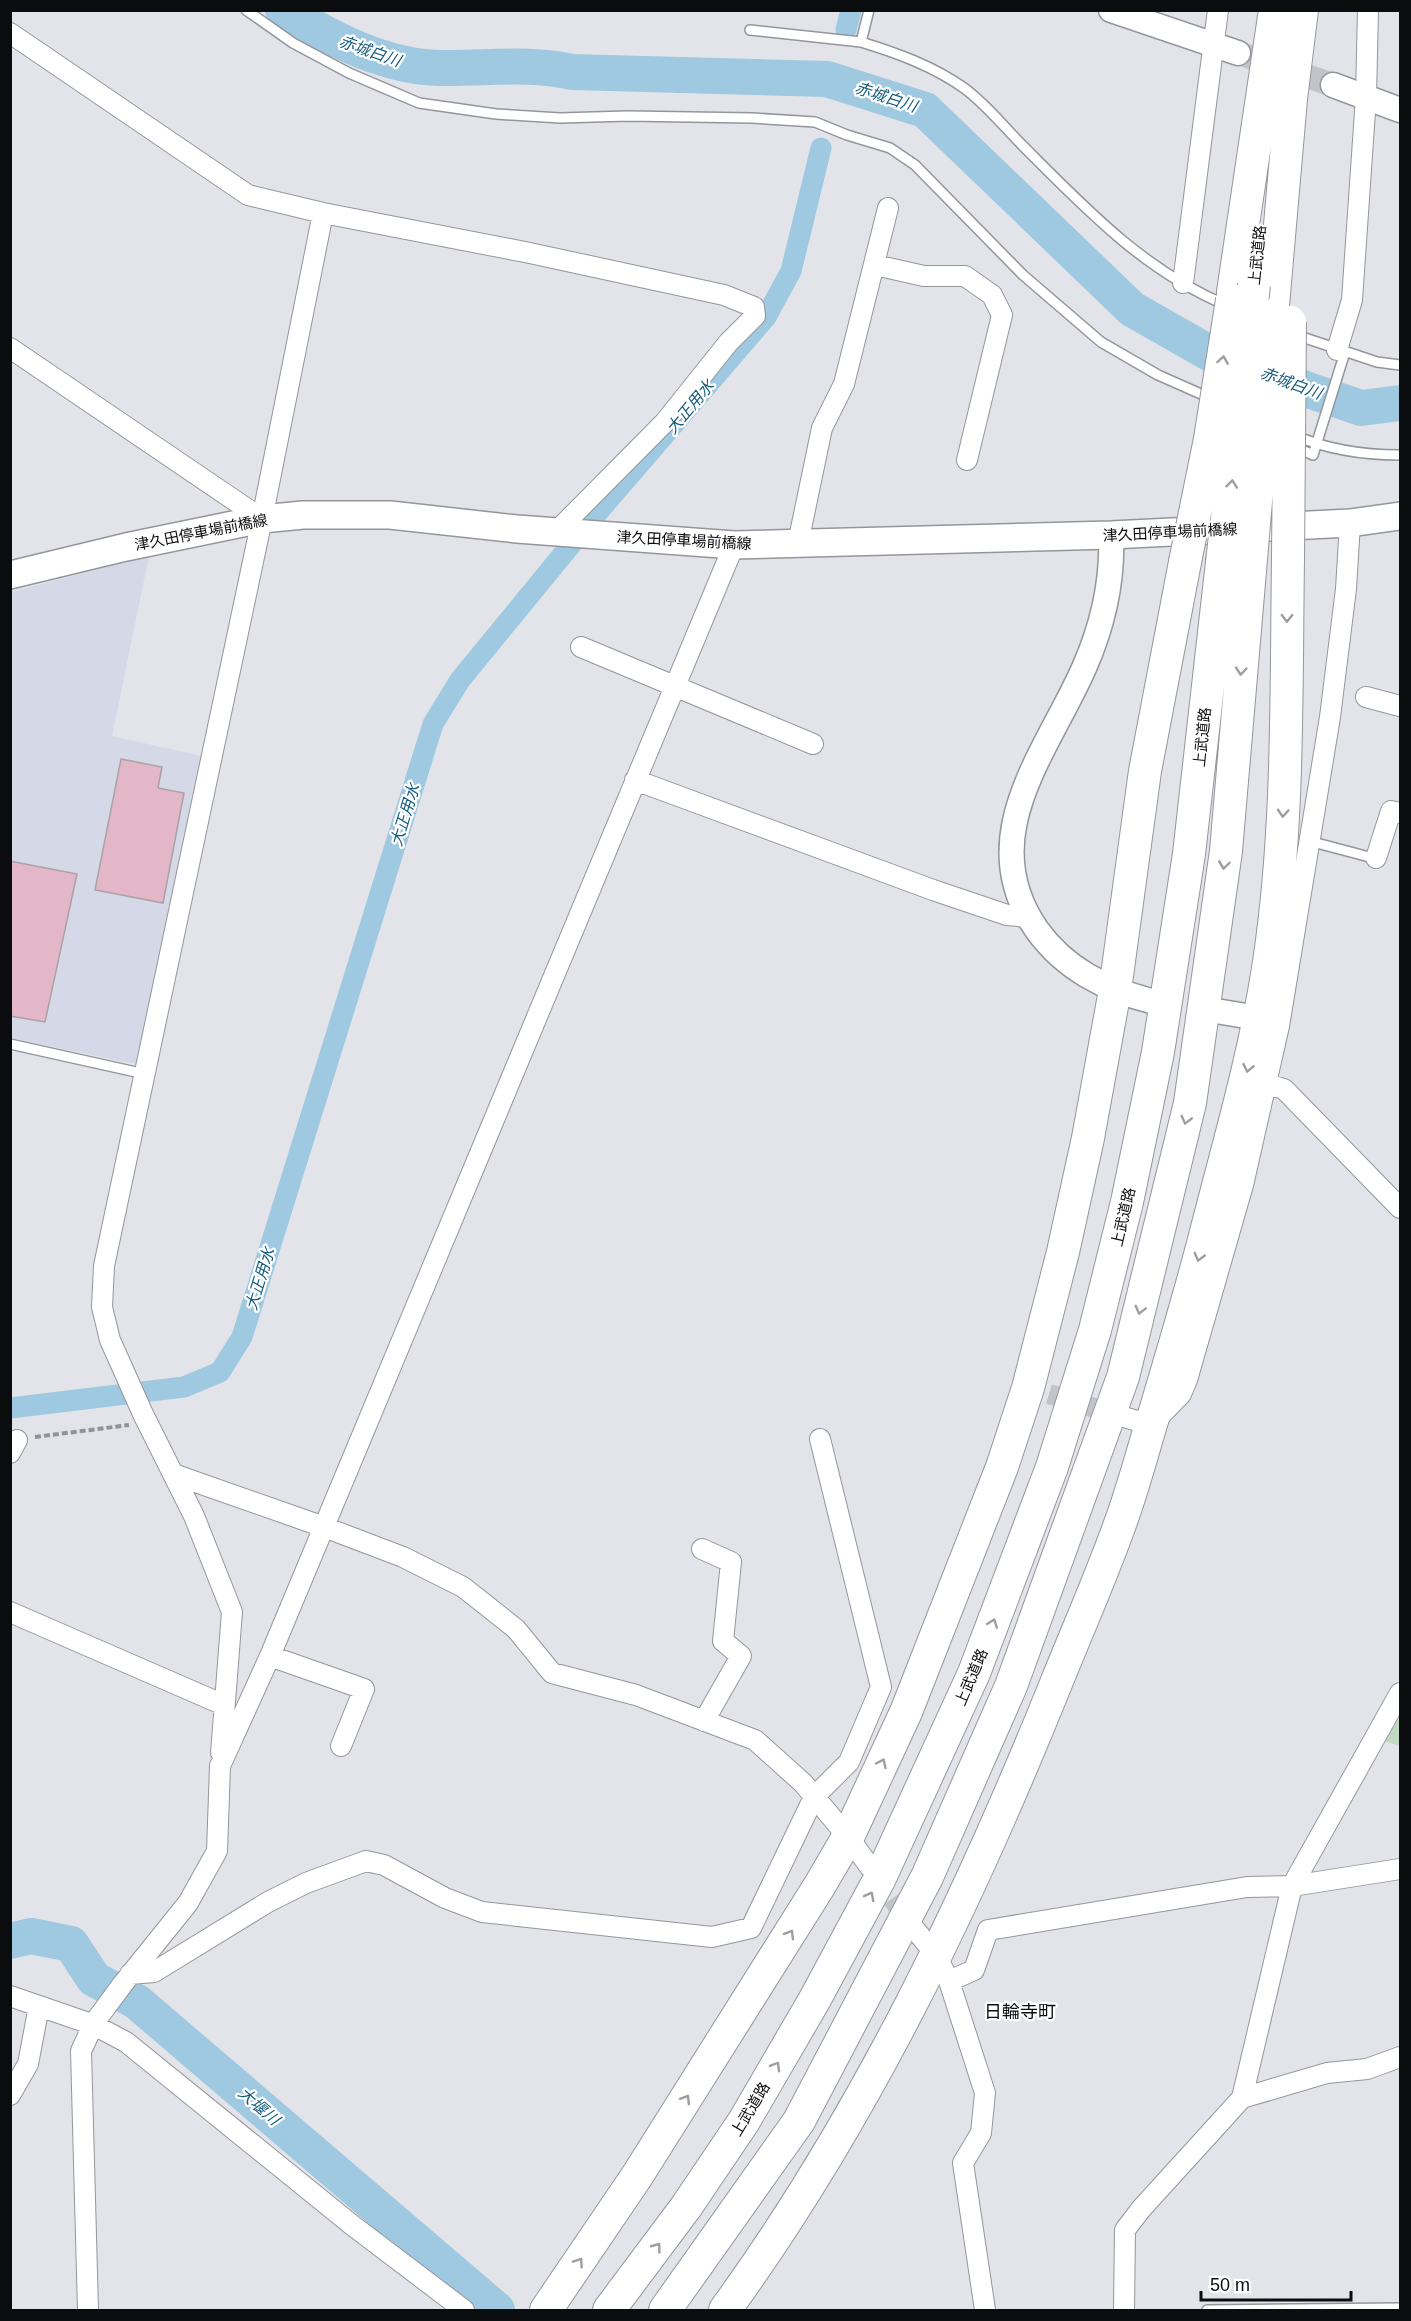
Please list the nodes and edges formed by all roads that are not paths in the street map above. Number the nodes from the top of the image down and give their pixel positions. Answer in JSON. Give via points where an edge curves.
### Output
{"nodes":[{"id":1,"x":246,"y":10,"type":"edge"},
{"id":2,"x":869,"y":10,"type":"edge"},
{"id":3,"x":1112,"y":10,"type":"edge"},
{"id":4,"x":1218,"y":10,"type":"edge"},
{"id":5,"x":1275,"y":10,"type":"edge"},
{"id":6,"x":1281,"y":10,"type":"edge"},
{"id":7,"x":1302,"y":10,"type":"edge"},
{"id":8,"x":1368,"y":10,"type":"edge"},
{"id":9,"x":750,"y":30,"type":"dead end"},
{"id":10,"x":10,"y":33,"type":"edge"},
{"id":11,"x":861,"y":42,"type":"junction"},
{"id":12,"x":1212,"y":44,"type":"junction"},
{"id":13,"x":1238,"y":53,"type":"tunnel mouth"},
{"id":14,"x":1333,"y":85,"type":"tunnel mouth"},
{"id":15,"x":1366,"y":97,"type":"junction"},
{"id":16,"x":1401,"y":110,"type":"edge"},
{"id":17,"x":888,"y":208,"type":"dead end"},
{"id":18,"x":323,"y":213,"type":"junction"},
{"id":19,"x":875,"y":265,"type":"junction"},
{"id":20,"x":1183,"y":282,"type":"junction"},
{"id":21,"x":1263,"y":301,"type":"junction"},
{"id":22,"x":10,"y":348,"type":"edge"},
{"id":23,"x":1342,"y":354,"type":"junction"},
{"id":24,"x":1401,"y":365,"type":"edge"},
{"id":25,"x":1221,"y":403,"type":"dead end"},
{"id":26,"x":1203,"y":405,"type":"dead end"},
{"id":27,"x":1231,"y":408,"type":"dead end"},
{"id":28,"x":1223,"y":414,"type":"dead end"},
{"id":29,"x":1233,"y":419,"type":"dead end"},
{"id":30,"x":1273,"y":426,"type":"dead end"},
{"id":31,"x":1284,"y":431,"type":"dead end"},
{"id":32,"x":1273,"y":437,"type":"dead end"},
{"id":33,"x":1283,"y":441,"type":"dead end"},
{"id":34,"x":1317,"y":442,"type":"junction"},
{"id":35,"x":1401,"y":455,"type":"edge"},
{"id":36,"x":966,"y":460,"type":"dead end"},
{"id":37,"x":1401,"y":516,"type":"edge"},
{"id":38,"x":261,"y":519,"type":"junction"},
{"id":39,"x":1350,"y":523,"type":"junction"},
{"id":40,"x":559,"y":532,"type":"junction"},
{"id":41,"x":1111,"y":535,"type":"junction"},
{"id":42,"x":798,"y":543,"type":"junction"},
{"id":43,"x":734,"y":545,"type":"junction"},
{"id":44,"x":1236,"y":567,"type":"junction"},
{"id":45,"x":10,"y":575,"type":"edge"},
{"id":46,"x":581,"y":647,"type":"dead end"},
{"id":47,"x":675,"y":686,"type":"junction"},
{"id":48,"x":1366,"y":697,"type":"dead end"},
{"id":49,"x":1401,"y":706,"type":"edge"},
{"id":50,"x":813,"y":744,"type":"dead end"},
{"id":51,"x":635,"y":780,"type":"junction"},
{"id":52,"x":1401,"y":813,"type":"edge"},
{"id":53,"x":1308,"y":840,"type":"junction"},
{"id":54,"x":1379,"y":859,"type":"joint"},
{"id":55,"x":1028,"y":917,"type":"junction"},
{"id":56,"x":1115,"y":990,"type":"junction"},
{"id":57,"x":1150,"y":1001,"type":"dead end"},
{"id":58,"x":1210,"y":1010,"type":"dead end"},
{"id":59,"x":1258,"y":1018,"type":"junction"},
{"id":60,"x":10,"y":1044,"type":"edge"},
{"id":61,"x":145,"y":1074,"type":"junction"},
{"id":62,"x":1267,"y":1084,"type":"junction"},
{"id":63,"x":1401,"y":1208,"type":"edge"},
{"id":64,"x":1118,"y":1415,"type":"tunnel mouth"},
{"id":65,"x":1150,"y":1425,"type":"junction"},
{"id":66,"x":820,"y":1439,"type":"dead end"},
{"id":67,"x":173,"y":1474,"type":"junction"},
{"id":68,"x":324,"y":1527,"type":"junction"},
{"id":69,"x":702,"y":1549,"type":"dead end"},
{"id":70,"x":10,"y":1612,"type":"edge"},
{"id":71,"x":270,"y":1656,"type":"junction"},
{"id":72,"x":1401,"y":1693,"type":"edge"},
{"id":73,"x":224,"y":1705,"type":"junction"},
{"id":74,"x":704,"y":1721,"type":"junction"},
{"id":75,"x":340,"y":1746,"type":"dead end"},
{"id":76,"x":220,"y":1766,"type":"junction"},
{"id":77,"x":814,"y":1797,"type":"junction"},
{"id":78,"x":848,"y":1837,"type":"junction"},
{"id":79,"x":870,"y":1867,"type":"tunnel mouth"},
{"id":80,"x":1401,"y":1869,"type":"edge"},
{"id":81,"x":1292,"y":1886,"type":"junction"},
{"id":82,"x":908,"y":1921,"type":"tunnel mouth"},
{"id":83,"x":942,"y":1968,"type":"junction"},
{"id":84,"x":126,"y":1979,"type":"junction"},
{"id":85,"x":10,"y":1996,"type":"edge"},
{"id":86,"x":39,"y":2006,"type":"junction"},
{"id":87,"x":94,"y":2024,"type":"junction"},
{"id":88,"x":1401,"y":2057,"type":"edge"},
{"id":89,"x":10,"y":2095,"type":"edge"},
{"id":90,"x":1242,"y":2098,"type":"junction"},
{"id":91,"x":1401,"y":2308,"type":"edge"},
{"id":92,"x":88,"y":2310,"type":"edge"},
{"id":93,"x":464,"y":2310,"type":"edge"},
{"id":94,"x":546,"y":2310,"type":"edge"},
{"id":95,"x":609,"y":2310,"type":"edge"},
{"id":96,"x":665,"y":2310,"type":"edge"},
{"id":97,"x":725,"y":2310,"type":"edge"},
{"id":98,"x":986,"y":2310,"type":"edge"},
{"id":99,"x":1124,"y":2310,"type":"edge"},
{"id":100,"x":1207,"y":2310,"type":"edge"}],
"edges":[{"from":1,"to":25,"type":"lane","via":[[293,43],[419,103],[560,118],[628,116],[815,122],[890,148],[915,165],[1023,275],[1101,342],[1158,375]]},
{"from":2,"to":11,"type":"lane"},
{"from":3,"to":12,"type":"street"},
{"from":4,"to":12,"type":"street"},
{"from":5,"to":21,"type":"highway"},
{"from":6,"to":21,"type":"highway","name":"上武道路"},
{"from":7,"to":21,"type":"highway"},
{"from":8,"to":15,"type":"street"},
{"from":9,"to":11,"type":"lane"},
{"from":10,"to":18,"type":"street","via":[[248,195]]},
{"from":11,"to":20,"type":"lane","via":[[940,72],[967,90],[1103,225],[1143,259]]},
{"from":12,"to":13,"type":"street"},
{"from":12,"to":20,"type":"street"},
{"from":14,"to":15,"type":"street"},
{"from":15,"to":16,"type":"street"},
{"from":15,"to":23,"type":"street","via":[[1352,300]]},
{"from":17,"to":19,"type":"street"},
{"from":18,"to":38,"type":"street"},
{"from":18,"to":40,"type":"street","via":[[525,252],[724,296],[754,307],[754,316],[665,422]]},
{"from":19,"to":36,"type":"street","via":[[924,276],[965,276],[992,295],[1002,315]]},
{"from":19,"to":42,"type":"street","via":[[844,384],[822,428]]},
{"from":20,"to":23,"type":"lane","via":[[1210,299]]},
{"from":21,"to":44,"type":"highway","name":"上武道路","bridge":true},
{"from":56,"to":21,"type":"highway","one_way":true,"bridge":true,"via":[[1145,771],[1210,439]]},
{"from":21,"to":59,"type":"highway","one_way":true,"bridge":true,"via":[[1288,559],[1280,859]]},
{"from":22,"to":38,"type":"street"},
{"from":23,"to":24,"type":"lane"},
{"from":23,"to":34,"type":"lane"},
{"from":26,"to":28,"type":"lane"},
{"from":27,"to":30,"type":"lane"},
{"from":29,"to":32,"type":"lane"},
{"from":31,"to":34,"type":"lane"},
{"from":33,"to":34,"type":"lane","via":[[1313,455]]},
{"from":34,"to":35,"type":"lane","via":[[1352,452]]},
{"from":37,"to":39,"type":"main road","name":"津久田停車場前橋線"},
{"from":38,"to":40,"type":"main road","name":"津久田停車場前橋線","via":[[390,515]]},
{"from":38,"to":45,"type":"main road","name":"津久田停車場前橋線"},
{"from":38,"to":61,"type":"street"},
{"from":39,"to":41,"type":"main road","name":"津久田停車場前橋線","via":[[1178,525]]},
{"from":39,"to":53,"type":"street","via":[[1339,651]]},
{"from":40,"to":43,"type":"main road","name":"津久田停車場前橋線"},
{"from":41,"to":42,"type":"main road","name":"津久田停車場前橋線"},
{"from":41,"to":55,"type":"street","via":[[1111,579],[1094,641],[1074,689],[1032,766],[1016,813],[1015,877]]},
{"from":42,"to":43,"type":"main road","name":"津久田停車場前橋線"},
{"from":43,"to":47,"type":"street"},
{"from":95,"to":44,"type":"highway","name":"上武道路","one_way":true,"via":[[744,2121],[879,1880],[974,1673],[1052,1467],[1095,1330],[1158,1052]]},
{"from":44,"to":96,"type":"highway","name":"上武道路","one_way":true,"via":[[1226,851],[1190,1102],[1123,1377],[1011,1686],[927,1877],[799,2121]]},
{"from":46,"to":47,"type":"street"},
{"from":47,"to":50,"type":"street"},
{"from":47,"to":51,"type":"street"},
{"from":48,"to":49,"type":"street"},
{"from":51,"to":55,"type":"street","via":[[933,890],[1007,915]]},
{"from":51,"to":68,"type":"street"},
{"from":52,"to":54,"type":"street","via":[[1391,811]]},
{"from":53,"to":54,"type":"lane"},
{"from":53,"to":62,"type":"street"},
{"from":55,"to":56,"type":"street","via":[[1061,957],[1094,981]]},
{"from":56,"to":57,"type":"street"},
{"from":78,"to":56,"type":"highway","one_way":true,"via":[[906,1712],[1002,1467],[1038,1391]]},
{"from":58,"to":59,"type":"street"},
{"from":59,"to":65,"type":"highway","one_way":true,"via":[[1195,1272]]},
{"from":60,"to":61,"type":"lane"},
{"from":61,"to":67,"type":"street","via":[[104,1266],[102,1307],[110,1340]]},
{"from":62,"to":63,"type":"street","via":[[1284,1089]]},
{"from":62,"to":65,"type":"street","via":[[1224,1258],[1187,1380],[1181,1394]]},
{"from":64,"to":65,"type":"street"},
{"from":65,"to":83,"type":"highway","via":[[1121,1523],[984,1854]]},
{"from":66,"to":77,"type":"street","via":[[881,1687],[849,1762]]},
{"from":67,"to":68,"type":"street"},
{"from":67,"to":73,"type":"street","via":[[232,1612]]},
{"from":68,"to":71,"type":"street"},
{"from":68,"to":74,"type":"street","via":[[403,1557],[463,1587],[516,1629],[552,1673],[636,1695]]},
{"from":69,"to":74,"type":"street","via":[[731,1562],[723,1641],[741,1656]]},
{"from":70,"to":73,"type":"street"},
{"from":71,"to":75,"type":"street","via":[[364,1689]]},
{"from":71,"to":76,"type":"street"},
{"from":72,"to":81,"type":"street"},
{"from":73,"to":76,"type":"street"},
{"from":74,"to":77,"type":"street","via":[[754,1740]]},
{"from":76,"to":84,"type":"street","via":[[217,1851],[188,1904]]},
{"from":77,"to":78,"type":"street"},
{"from":77,"to":84,"type":"street","via":[[751,1928],[712,1937],[482,1912],[445,1898],[384,1865],[366,1861],[306,1882],[154,1972]]},
{"from":78,"to":79,"type":"street"},
{"from":94,"to":78,"type":"highway","one_way":true,"via":[[643,2166]]},
{"from":80,"to":81,"type":"street"},
{"from":81,"to":83,"type":"street","via":[[1247,1887],[988,1930],[974,1970]]},
{"from":81,"to":90,"type":"street"},
{"from":82,"to":83,"type":"street"},
{"from":83,"to":97,"type":"highway","via":[[906,2016],[836,2144],[767,2253]]},
{"from":83,"to":98,"type":"street","via":[[985,2093],[981,2133],[963,2163]]},
{"from":84,"to":87,"type":"street"},
{"from":85,"to":86,"type":"street"},
{"from":86,"to":87,"type":"street"},
{"from":86,"to":89,"type":"street","via":[[28,2064]]},
{"from":87,"to":92,"type":"street","via":[[81,2051]]},
{"from":87,"to":93,"type":"street","via":[[126,2042]]},
{"from":88,"to":90,"type":"street","via":[[1367,2069],[1327,2073]]},
{"from":90,"to":99,"type":"street","via":[[1125,2230]]},
{"from":91,"to":100,"type":"lane"}]}
